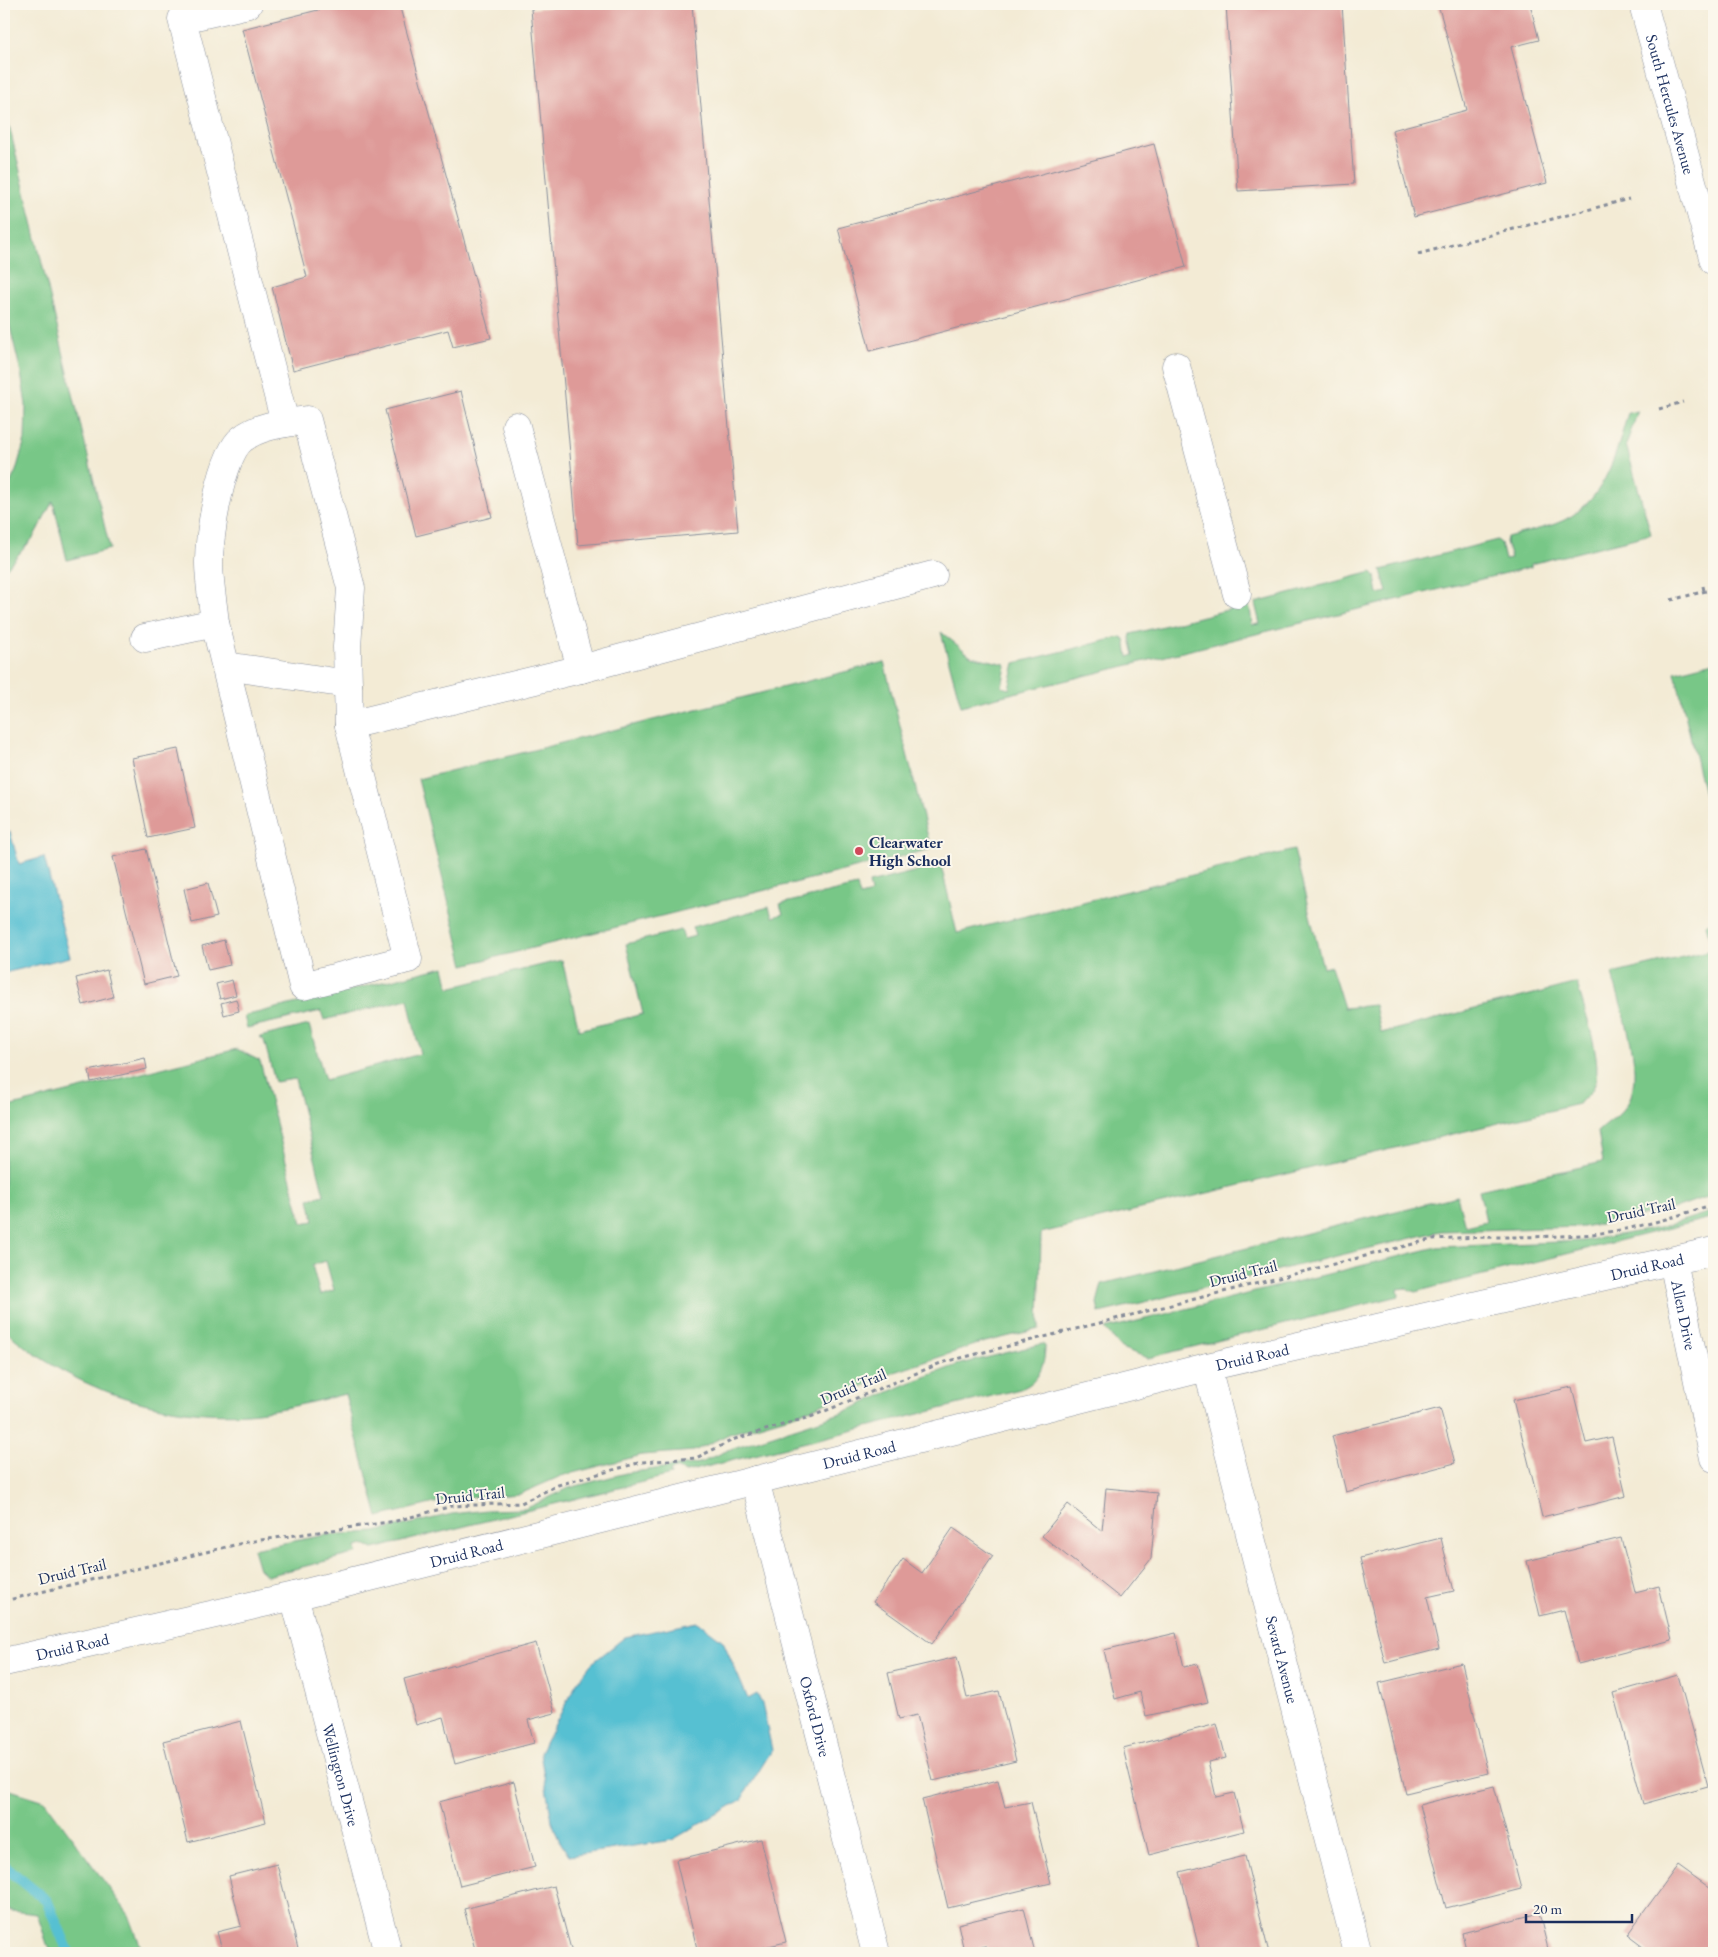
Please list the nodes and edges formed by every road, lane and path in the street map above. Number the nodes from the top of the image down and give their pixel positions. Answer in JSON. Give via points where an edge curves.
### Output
{"nodes":[{"id":1,"x":248,"y":4,"type":"edge"},
{"id":2,"x":1643,"y":4,"type":"edge"},
{"id":3,"x":1629,"y":199,"type":"dead end"},
{"id":4,"x":1418,"y":254,"type":"dead end"},
{"id":5,"x":1714,"y":261,"type":"edge"},
{"id":6,"x":1176,"y":366,"type":"dead end"},
{"id":7,"x":1683,"y":402,"type":"dead end"},
{"id":8,"x":1659,"y":408,"type":"dead end"},
{"id":9,"x":285,"y":423,"type":"junction"},
{"id":10,"x":516,"y":426,"type":"dead end"},
{"id":11,"x":934,"y":576,"type":"dead end"},
{"id":12,"x":1703,"y":586,"type":"dead end"},
{"id":13,"x":1714,"y":588,"type":"edge"},
{"id":14,"x":1704,"y":591,"type":"junction"},
{"id":15,"x":1237,"y":594,"type":"dead end"},
{"id":16,"x":1670,"y":600,"type":"dead end"},
{"id":17,"x":215,"y":623,"type":"junction"},
{"id":18,"x":145,"y":638,"type":"dead end"},
{"id":19,"x":226,"y":666,"type":"junction"},
{"id":20,"x":581,"y":669,"type":"junction"},
{"id":21,"x":348,"y":684,"type":"junction"},
{"id":22,"x":349,"y":725,"type":"junction"},
{"id":23,"x":1714,"y":1204,"type":"edge"},
{"id":24,"x":1714,"y":1251,"type":"edge"},
{"id":25,"x":1673,"y":1261,"type":"junction"},
{"id":26,"x":1207,"y":1367,"type":"junction"},
{"id":27,"x":1714,"y":1458,"type":"edge"},
{"id":28,"x":755,"y":1480,"type":"junction"},
{"id":29,"x":294,"y":1596,"type":"junction"},
{"id":30,"x":4,"y":1601,"type":"edge"},
{"id":31,"x":4,"y":1662,"type":"edge"},
{"id":32,"x":388,"y":1953,"type":"edge"},
{"id":33,"x":876,"y":1953,"type":"edge"},
{"id":34,"x":1358,"y":1953,"type":"edge"}],
"edges":[{"from":1,"to":9,"type":"street","via":[[182,19]]},
{"from":2,"to":5,"type":"street","name":"South Hercules Avenue"},
{"from":3,"to":4,"type":"path"},
{"from":6,"to":15,"type":"street"},
{"from":7,"to":8,"type":"path"},
{"from":9,"to":17,"type":"street","via":[[267,426],[241,439],[230,456],[216,502],[209,562]]},
{"from":9,"to":21,"type":"street","via":[[307,420],[351,588]]},
{"from":10,"to":20,"type":"street"},
{"from":11,"to":20,"type":"street"},
{"from":12,"to":14,"type":"path"},
{"from":13,"to":14,"type":"path"},
{"from":14,"to":16,"type":"path"},
{"from":17,"to":18,"type":"street"},
{"from":17,"to":19,"type":"street"},
{"from":19,"to":21,"type":"street"},
{"from":19,"to":22,"type":"street","via":[[303,986],[408,959]]},
{"from":20,"to":22,"type":"street"},
{"from":21,"to":22,"type":"street"},
{"from":23,"to":30,"type":"path","name":"Druid Trail","via":[[1659,1222],[1583,1235],[1433,1239],[941,1363],[813,1416],[736,1439],[696,1458],[642,1462],[558,1485],[521,1502],[452,1506],[396,1521],[248,1542]]},
{"from":24,"to":25,"type":"street","name":"Druid Road"},
{"from":25,"to":26,"type":"street","name":"Druid Road"},
{"from":25,"to":27,"type":"street","name":"Allen Drive"},
{"from":26,"to":28,"type":"street","name":"Druid Road"},
{"from":26,"to":34,"type":"street","name":"Sevard Avenue"},
{"from":28,"to":29,"type":"street","name":"Druid Road"},
{"from":28,"to":33,"type":"street","name":"Oxford Drive"},
{"from":29,"to":31,"type":"street","name":"Druid Road"},
{"from":29,"to":32,"type":"street","name":"Wellington Drive"}]}
